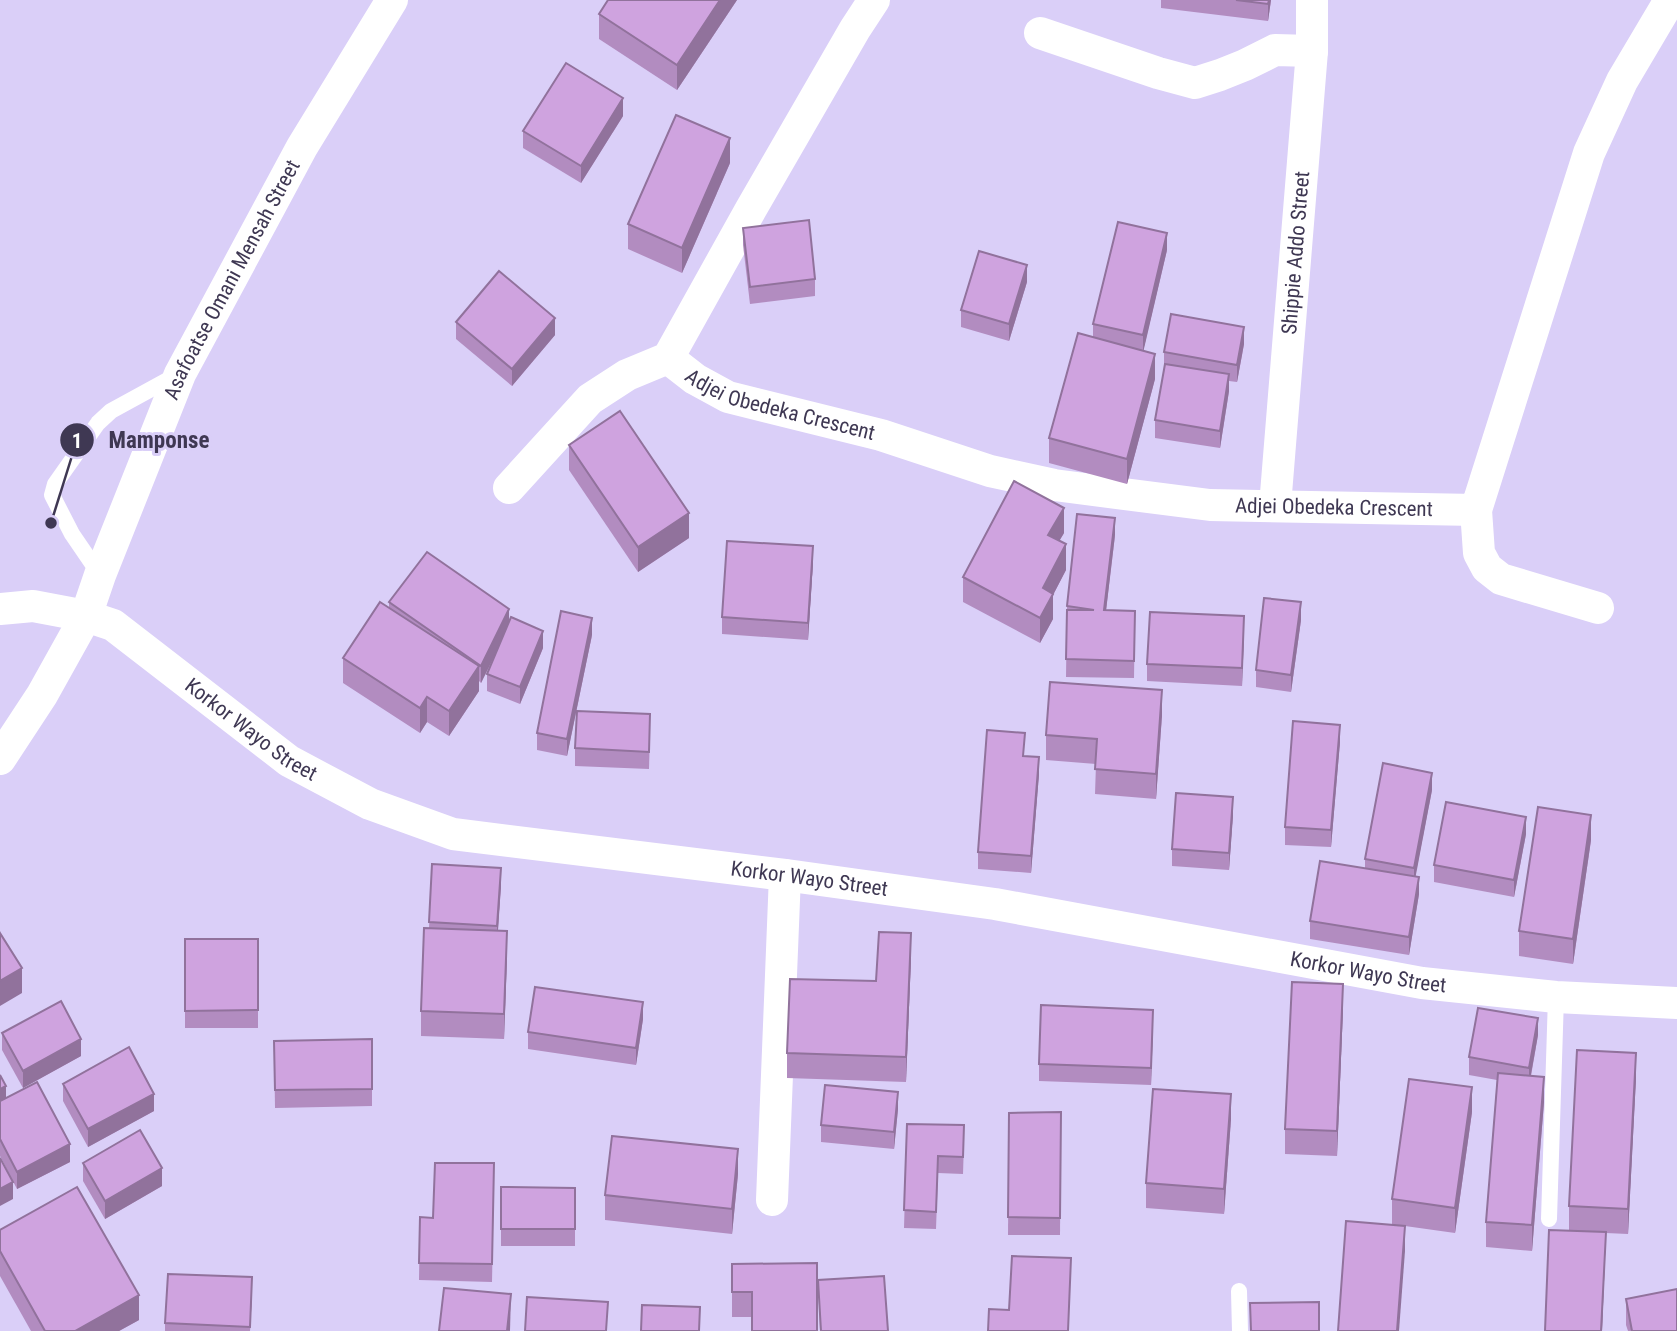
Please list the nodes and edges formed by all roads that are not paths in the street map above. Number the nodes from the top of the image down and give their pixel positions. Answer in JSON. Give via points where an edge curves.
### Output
{"nodes":[{"id":1,"x":392,"y":0,"type":"edge"},
{"id":2,"x":874,"y":0,"type":"edge"},
{"id":3,"x":1312,"y":0,"type":"edge"},
{"id":4,"x":1670,"y":0,"type":"edge"},
{"id":5,"x":1040,"y":33,"type":"dead end"},
{"id":6,"x":1312,"y":51,"type":"junction"},
{"id":7,"x":668,"y":358,"type":"junction"},
{"id":8,"x":180,"y":374,"type":"junction"},
{"id":9,"x":509,"y":488,"type":"dead end"},
{"id":10,"x":1275,"y":506,"type":"junction"},
{"id":11,"x":1476,"y":510,"type":"junction"},
{"id":12,"x":100,"y":575,"type":"junction"},
{"id":13,"x":1598,"y":608,"type":"dead end"},
{"id":14,"x":0,"y":609,"type":"edge"},
{"id":15,"x":86,"y":616,"type":"junction"},
{"id":16,"x":0,"y":759,"type":"edge"},
{"id":17,"x":785,"y":875,"type":"junction"},
{"id":18,"x":1556,"y":997,"type":"junction"},
{"id":19,"x":1677,"y":1003,"type":"edge"},
{"id":20,"x":772,"y":1200,"type":"dead end"},
{"id":21,"x":1549,"y":1219,"type":"dead end"},
{"id":22,"x":1239,"y":1292,"type":"dead end"},
{"id":23,"x":1240,"y":1331,"type":"edge"}],
"edges":[{"from":1,"to":8,"type":"street","name":"Asafoatse Omani Mensah Street","via":[[302,147]]},
{"from":2,"to":7,"type":"street","name":"Adjei Obedeka Crescent"},
{"from":3,"to":6,"type":"street","name":"Shippie Addo Street"},
{"from":4,"to":11,"type":"street","via":[[1622,81],[1589,153]]},
{"from":5,"to":6,"type":"street","via":[[1195,83],[1275,50]]},
{"from":6,"to":10,"type":"street","name":"Shippie Addo Street"},
{"from":7,"to":9,"type":"street","name":"Adjei Obedeka Crescent","via":[[627,375],[590,399]]},
{"from":7,"to":10,"type":"street","name":"Adjei Obedeka Crescent","via":[[728,397],[881,435],[990,471],[1054,485],[1197,503]]},
{"from":8,"to":12,"type":"street","name":"Asafoatse Omani Mensah Street"},
{"from":8,"to":12,"type":"lane","via":[[111,411],[55,484],[52,495]]},
{"from":10,"to":11,"type":"street","name":"Adjei Obedeka Crescent"},
{"from":11,"to":13,"type":"street","via":[[1479,553],[1500,579]]},
{"from":12,"to":15,"type":"street","name":"Asafoatse Omani Mensah Street"},
{"from":14,"to":15,"type":"street","name":"Korkor Wayo Street","via":[[33,606]]},
{"from":15,"to":16,"type":"street","name":"Asafoatse Omani Mensah Street"},
{"from":15,"to":17,"type":"street","name":"Korkor Wayo Street","via":[[113,625],[289,761],[370,804],[453,834]]},
{"from":17,"to":18,"type":"street","name":"Korkor Wayo Street","via":[[995,904],[1422,983]]},
{"from":17,"to":20,"type":"street"},
{"from":18,"to":19,"type":"street","name":"Korkor Wayo Street"},
{"from":18,"to":21,"type":"lane"},
{"from":22,"to":23,"type":"lane"}]}
